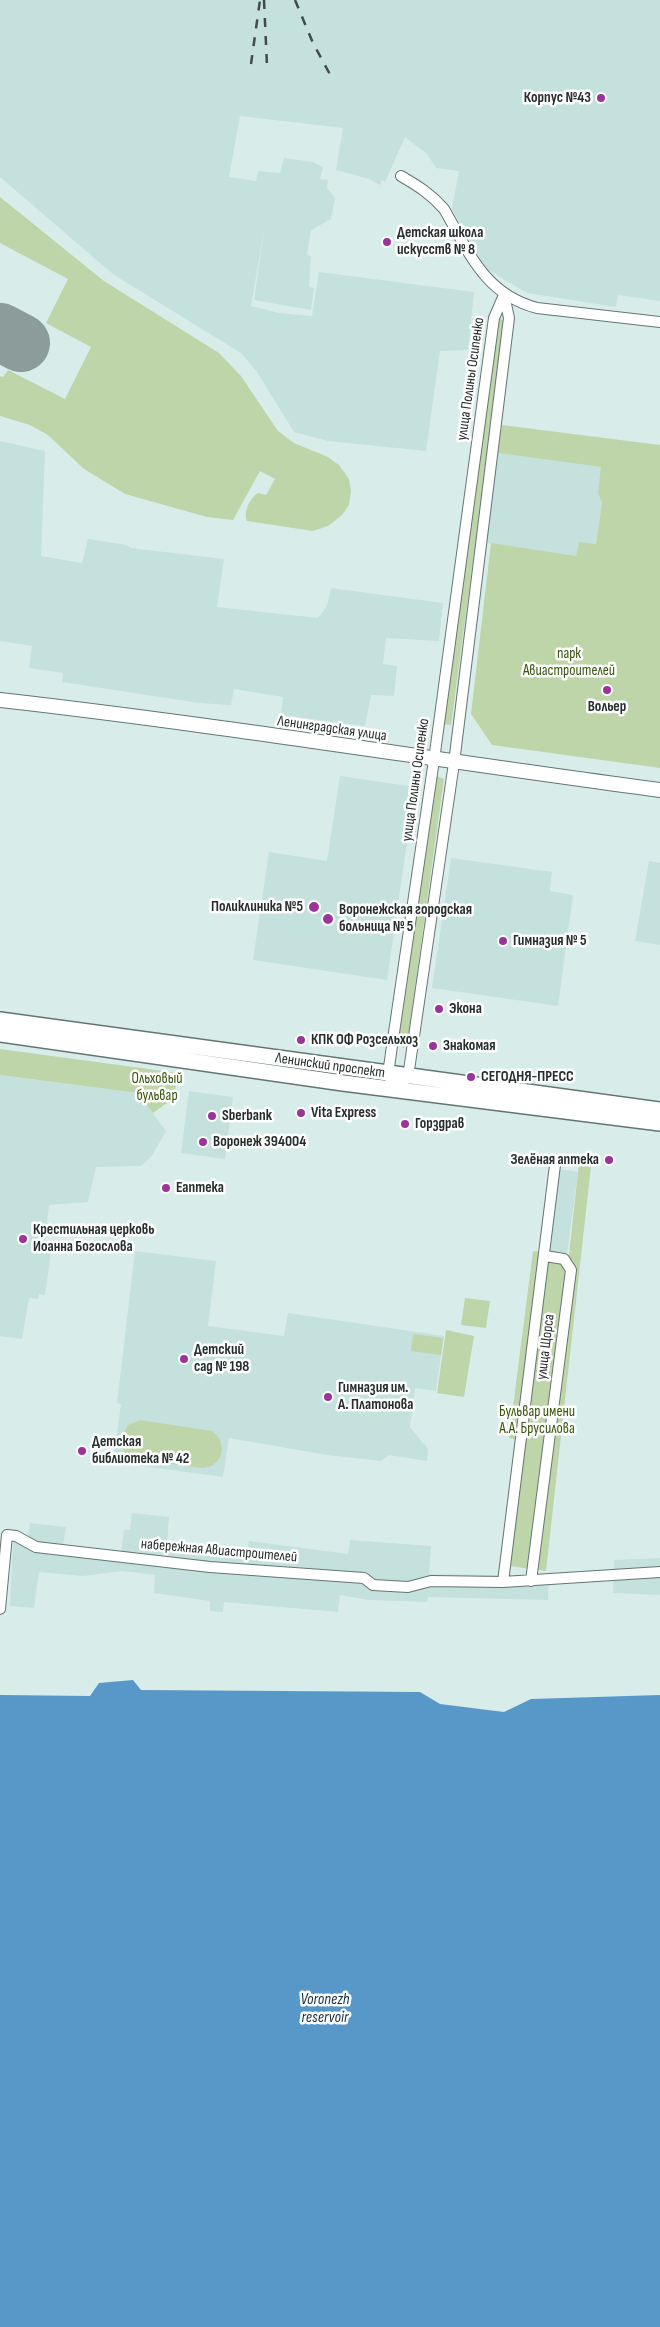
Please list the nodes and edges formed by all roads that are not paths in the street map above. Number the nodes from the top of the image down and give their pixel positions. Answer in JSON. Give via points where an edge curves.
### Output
{"nodes":[{"id":1,"x":401,"y":176,"type":"dead end"},
{"id":2,"x":504,"y":295,"type":"junction"},
{"id":3,"x":660,"y":322,"type":"edge"},
{"id":4,"x":0,"y":700,"type":"edge"},
{"id":5,"x":434,"y":760,"type":"junction"},
{"id":6,"x":454,"y":763,"type":"junction"},
{"id":7,"x":660,"y":790,"type":"edge"},
{"id":8,"x":0,"y":1020,"type":"edge"},
{"id":9,"x":0,"y":1034,"type":"edge"},
{"id":10,"x":388,"y":1074,"type":"junction"},
{"id":11,"x":408,"y":1077,"type":"junction"},
{"id":12,"x":395,"y":1089,"type":"junction"},
{"id":13,"x":660,"y":1110,"type":"edge"},
{"id":14,"x":660,"y":1123,"type":"edge"},
{"id":15,"x":555,"y":1165,"type":"dead end"},
{"id":16,"x":545,"y":1256,"type":"junction"},
{"id":17,"x":660,"y":1572,"type":"edge"},
{"id":18,"x":531,"y":1581,"type":"junction"},
{"id":19,"x":503,"y":1582,"type":"junction"},
{"id":20,"x":0,"y":1610,"type":"edge"}],
"edges":[{"from":1,"to":2,"type":"street","via":[[428,192],[444,209],[480,272]]},
{"from":2,"to":3,"type":"street","via":[[536,308]]},
{"from":2,"to":5,"type":"street","name":"улица Полины Осипенко","via":[[494,318]]},
{"from":2,"to":6,"type":"street","name":"улица Полины Осипенко","via":[[509,318]]},
{"from":4,"to":5,"type":"main road","name":"Ленинградская улица"},
{"from":5,"to":6,"type":"main road","name":"Ленинградская улица"},
{"from":5,"to":10,"type":"street","name":"улица Полины Осипенко"},
{"from":6,"to":7,"type":"main road","name":"Ленинградская улица"},
{"from":6,"to":11,"type":"street","name":"улица Полины Осипенко"},
{"from":8,"to":10,"type":"main road","name":"Ленинский проспект"},
{"from":9,"to":12,"type":"main road","name":"Ленинский проспект"},
{"from":10,"to":11,"type":"main road","name":"Ленинский проспект"},
{"from":10,"to":12,"type":"street"},
{"from":11,"to":12,"type":"street"},
{"from":11,"to":13,"type":"main road","name":"Ленинский проспект"},
{"from":12,"to":14,"type":"main road","name":"Ленинский проспект"},
{"from":15,"to":16,"type":"street"},
{"from":16,"to":18,"type":"street","name":"улица Щорса","via":[[564,1259],[571,1270]]},
{"from":16,"to":19,"type":"street"},
{"from":17,"to":18,"type":"street","name":"набережная Авиастроителей"},
{"from":18,"to":19,"type":"street","name":"набережная Авиастроителей"},
{"from":19,"to":20,"type":"street","name":"набережная Авиастроителей","via":[[431,1581],[408,1587],[373,1585],[364,1578],[210,1567],[36,1547],[16,1536],[7,1535]]}]}
